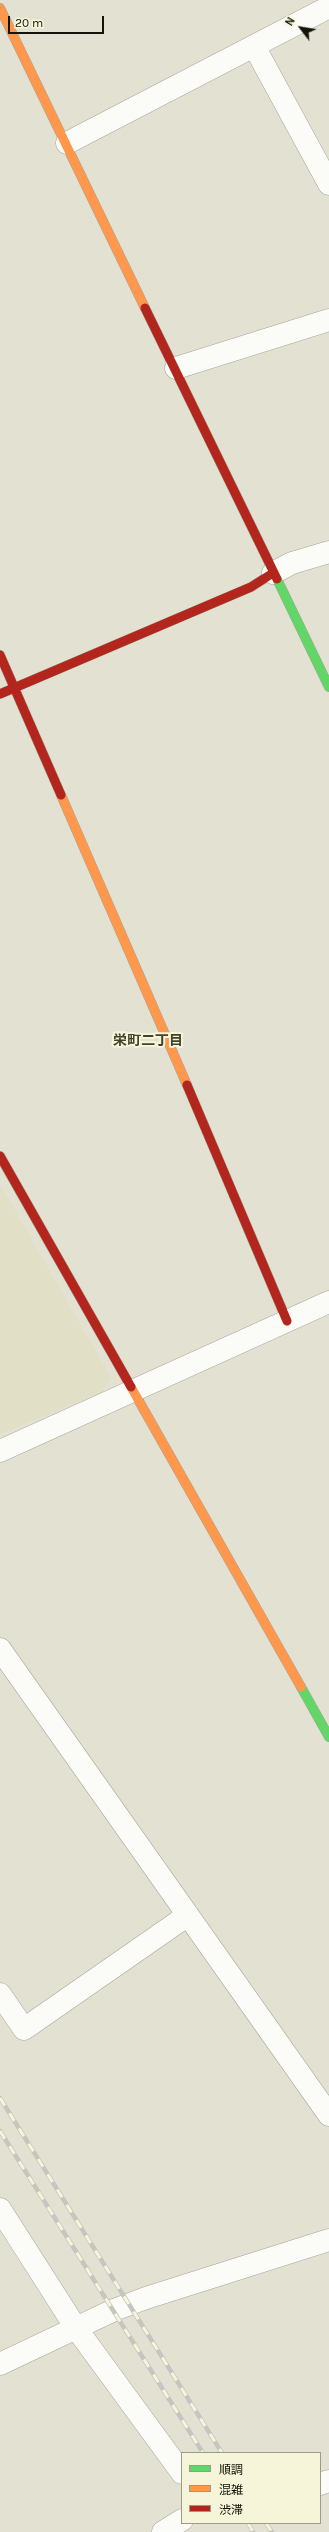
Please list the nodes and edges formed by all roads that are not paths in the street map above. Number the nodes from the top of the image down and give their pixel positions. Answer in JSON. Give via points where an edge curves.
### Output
{"nodes":[{"id":1,"x":329,"y":7,"type":"edge"},
{"id":2,"x":0,"y":8,"type":"edge"},
{"id":3,"x":254,"y":46,"type":"junction"},
{"id":4,"x":67,"y":143,"type":"junction"},
{"id":5,"x":329,"y":184,"type":"edge"},
{"id":6,"x":329,"y":320,"type":"edge"},
{"id":7,"x":176,"y":368,"type":"junction"},
{"id":8,"x":329,"y":552,"type":"edge"},
{"id":9,"x":273,"y":573,"type":"junction"},
{"id":10,"x":0,"y":655,"type":"edge"},
{"id":11,"x":329,"y":687,"type":"edge"},
{"id":12,"x":14,"y":688,"type":"junction"},
{"id":13,"x":0,"y":694,"type":"edge"},
{"id":14,"x":0,"y":1156,"type":"edge"},
{"id":15,"x":329,"y":1302,"type":"edge"},
{"id":16,"x":287,"y":1321,"type":"junction"},
{"id":17,"x":133,"y":1391,"type":"junction"},
{"id":18,"x":0,"y":1451,"type":"edge"},
{"id":19,"x":0,"y":1649,"type":"edge"},
{"id":20,"x":329,"y":1737,"type":"edge"},
{"id":21,"x":188,"y":1916,"type":"junction"},
{"id":22,"x":0,"y":1994,"type":"edge"},
{"id":23,"x":329,"y":2115,"type":"edge"},
{"id":24,"x":0,"y":2210,"type":"edge"},
{"id":25,"x":329,"y":2240,"type":"edge"},
{"id":26,"x":76,"y":2328,"type":"junction"},
{"id":27,"x":0,"y":2364,"type":"edge"},
{"id":28,"x":181,"y":2472,"type":"edge"},
{"id":29,"x":181,"y":2521,"type":"edge"},
{"id":30,"x":163,"y":2532,"type":"edge"}],
"edges":[{"from":1,"to":3,"type":"street"},
{"from":2,"to":4,"type":"street"},
{"from":3,"to":4,"type":"street"},
{"from":3,"to":5,"type":"street"},
{"from":4,"to":7,"type":"street"},
{"from":6,"to":7,"type":"street"},
{"from":7,"to":9,"type":"street"},
{"from":8,"to":9,"type":"street","via":[[292,562]]},
{"from":9,"to":11,"type":"street"},
{"from":9,"to":12,"type":"street","via":[[251,587]]},
{"from":10,"to":12,"type":"street"},
{"from":12,"to":13,"type":"street"},
{"from":12,"to":16,"type":"street","via":[[237,1199]]},
{"from":14,"to":17,"type":"street"},
{"from":15,"to":16,"type":"street"},
{"from":16,"to":17,"type":"street"},
{"from":17,"to":18,"type":"street"},
{"from":17,"to":20,"type":"street"},
{"from":19,"to":21,"type":"street"},
{"from":21,"to":22,"type":"street","via":[[24,2029]]},
{"from":21,"to":23,"type":"street"},
{"from":24,"to":26,"type":"street"},
{"from":25,"to":26,"type":"street","via":[[146,2298]]},
{"from":26,"to":27,"type":"street"},
{"from":26,"to":28,"type":"street"},
{"from":29,"to":30,"type":"street"}]}
